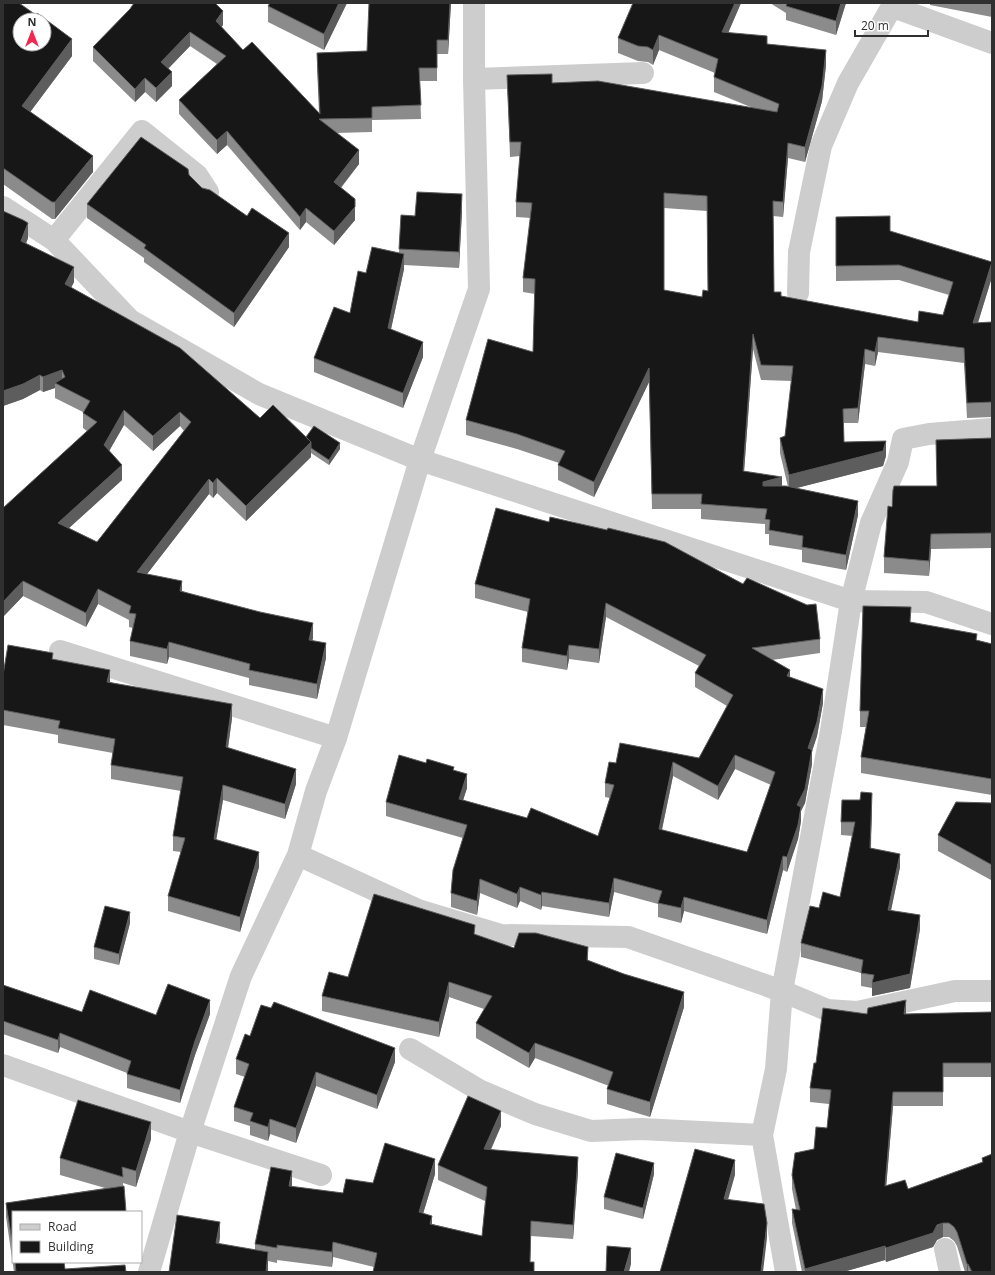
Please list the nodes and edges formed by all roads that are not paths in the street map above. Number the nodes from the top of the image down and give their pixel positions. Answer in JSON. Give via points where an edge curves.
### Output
{"nodes":[{"id":1,"x":474,"y":3,"type":"edge"},
{"id":2,"x":893,"y":5,"type":"edge"},
{"id":3,"x":992,"y":43,"type":"edge"},
{"id":4,"x":643,"y":73,"type":"dead end"},
{"id":5,"x":474,"y":79,"type":"junction"},
{"id":6,"x":208,"y":192,"type":"edge"},
{"id":7,"x":3,"y":207,"type":"edge"},
{"id":8,"x":54,"y":240,"type":"junction"},
{"id":9,"x":798,"y":293,"type":"dead end"},
{"id":10,"x":992,"y":429,"type":"edge"},
{"id":11,"x":420,"y":460,"type":"junction"},
{"id":12,"x":851,"y":601,"type":"junction"},
{"id":13,"x":992,"y":624,"type":"edge"},
{"id":14,"x":60,"y":650,"type":"dead end"},
{"id":15,"x":336,"y":738,"type":"junction"},
{"id":16,"x":298,"y":855,"type":"junction"},
{"id":17,"x":782,"y":990,"type":"junction"},
{"id":18,"x":992,"y":991,"type":"edge"},
{"id":19,"x":410,"y":1049,"type":"dead end"},
{"id":20,"x":3,"y":1065,"type":"edge"},
{"id":21,"x":190,"y":1132,"type":"junction"},
{"id":22,"x":762,"y":1135,"type":"junction"},
{"id":23,"x":321,"y":1176,"type":"dead end"},
{"id":24,"x":945,"y":1249,"type":"dead end"},
{"id":25,"x":149,"y":1272,"type":"edge"},
{"id":26,"x":786,"y":1272,"type":"edge"},
{"id":27,"x":950,"y":1272,"type":"edge"}],
"edges":[{"from":1,"to":5,"type":"street"},
{"from":2,"to":3,"type":"street"},
{"from":2,"to":9,"type":"street","via":[[848,83],[821,146],[799,252]]},
{"from":4,"to":5,"type":"street"},
{"from":5,"to":11,"type":"street","via":[[479,289]]},
{"from":6,"to":8,"type":"street","via":[[197,175],[142,131]]},
{"from":7,"to":8,"type":"street"},
{"from":8,"to":11,"type":"street","via":[[130,320],[259,394]]},
{"from":10,"to":12,"type":"street","via":[[929,434],[903,439],[898,462],[871,524]]},
{"from":11,"to":12,"type":"street"},
{"from":11,"to":15,"type":"street"},
{"from":12,"to":13,"type":"street","via":[[926,602]]},
{"from":12,"to":17,"type":"street","via":[[831,732]]},
{"from":14,"to":15,"type":"street"},
{"from":15,"to":16,"type":"street","via":[[316,791]]},
{"from":16,"to":17,"type":"street","via":[[418,910],[501,935],[628,937]]},
{"from":16,"to":21,"type":"street","via":[[240,976]]},
{"from":17,"to":18,"type":"street","via":[[827,1010],[857,1012],[954,990]]},
{"from":17,"to":22,"type":"street","via":[[776,1069]]},
{"from":19,"to":22,"type":"street","via":[[479,1090],[535,1114],[591,1130],[641,1129]]},
{"from":20,"to":21,"type":"street"},
{"from":21,"to":23,"type":"street"},
{"from":21,"to":25,"type":"street"},
{"from":22,"to":26,"type":"street"},
{"from":24,"to":27,"type":"street"}]}
